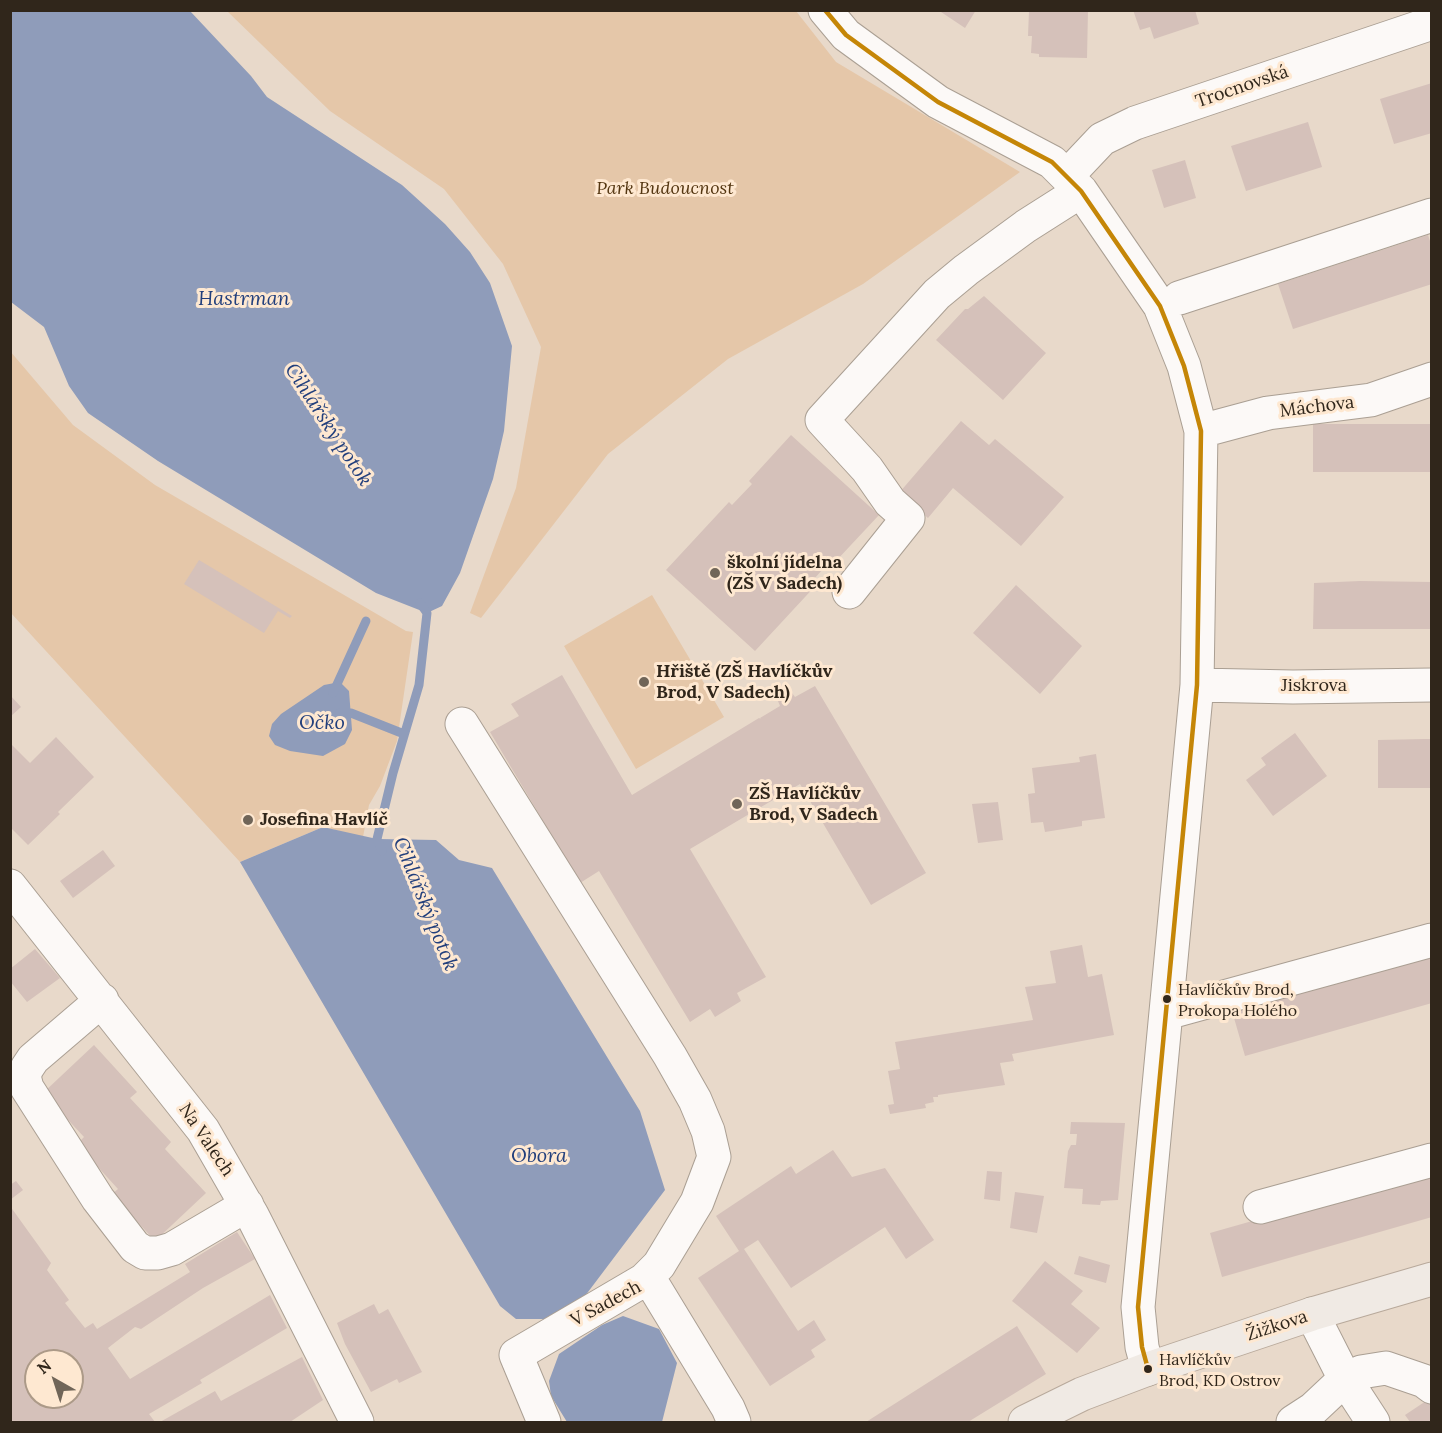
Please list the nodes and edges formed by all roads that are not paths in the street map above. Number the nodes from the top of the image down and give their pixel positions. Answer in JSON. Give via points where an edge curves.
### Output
{"nodes":[{"id":1,"x":825,"y":10,"type":"edge"},
{"id":2,"x":1431,"y":23,"type":"edge"},
{"id":3,"x":1074,"y":184,"type":"junction"},
{"id":4,"x":1431,"y":215,"type":"edge"},
{"id":5,"x":1179,"y":298,"type":"dead end"},
{"id":6,"x":1431,"y":379,"type":"edge"},
{"id":7,"x":1201,"y":431,"type":"junction"},
{"id":8,"x":849,"y":592,"type":"dead end"},
{"id":9,"x":1197,"y":685,"type":"junction"},
{"id":10,"x":1431,"y":685,"type":"edge"},
{"id":11,"x":462,"y":724,"type":"dead end"},
{"id":12,"x":10,"y":886,"type":"edge"},
{"id":13,"x":1431,"y":940,"type":"edge"},
{"id":14,"x":102,"y":1000,"type":"junction"},
{"id":15,"x":1166,"y":1013,"type":"junction"},
{"id":16,"x":1431,"y":1160,"type":"edge"},
{"id":17,"x":247,"y":1205,"type":"junction"},
{"id":18,"x":1260,"y":1207,"type":"dead end"},
{"id":19,"x":1431,"y":1279,"type":"edge"},
{"id":20,"x":644,"y":1280,"type":"junction"},
{"id":21,"x":1312,"y":1314,"type":"junction"},
{"id":22,"x":1149,"y":1369,"type":"junction"},
{"id":23,"x":1345,"y":1379,"type":"junction"},
{"id":24,"x":1431,"y":1387,"type":"edge"},
{"id":25,"x":357,"y":1422,"type":"edge"},
{"id":26,"x":544,"y":1422,"type":"edge"},
{"id":27,"x":734,"y":1422,"type":"edge"},
{"id":28,"x":1025,"y":1422,"type":"edge"},
{"id":29,"x":1293,"y":1422,"type":"edge"},
{"id":30,"x":1373,"y":1422,"type":"edge"}],
"edges":[{"from":1,"to":3,"type":"street","via":[[846,35],[938,102],[1052,162]]},
{"from":2,"to":3,"type":"street","name":"Trocnovská","via":[[1135,123],[1102,139]]},
{"from":3,"to":7,"type":"street","via":[[1160,306],[1184,366]]},
{"from":3,"to":8,"type":"street","name":"Trocnovská","via":[[937,294],[822,420],[908,518]]},
{"from":4,"to":5,"type":"street"},
{"from":6,"to":7,"type":"street","name":"Máchova","via":[[1371,400],[1268,413]]},
{"from":7,"to":9,"type":"street"},
{"from":9,"to":10,"type":"street","name":"Jiskrova"},
{"from":9,"to":15,"type":"street"},
{"from":11,"to":20,"type":"street","via":[[670,1056],[708,1131],[714,1157],[698,1202],[659,1265]]},
{"from":12,"to":14,"type":"street","name":"Na Valech"},
{"from":13,"to":15,"type":"street"},
{"from":14,"to":17,"type":"street","name":"Na Valech","via":[[203,1130]]},
{"from":14,"to":17,"type":"street","via":[[33,1059],[24,1076],[27,1088],[98,1199],[145,1253],[172,1249]]},
{"from":15,"to":22,"type":"street","via":[[1138,1307],[1142,1347]]},
{"from":16,"to":18,"type":"street"},
{"from":17,"to":25,"type":"street","name":"Na Valech"},
{"from":19,"to":21,"type":"main road","name":"Žižkova"},
{"from":20,"to":26,"type":"street","name":"V Sadech","via":[[516,1355]]},
{"from":20,"to":27,"type":"street","name":"V Sadech","via":[[655,1288]]},
{"from":21,"to":22,"type":"main road","name":"Žižkova"},
{"from":21,"to":23,"type":"street"},
{"from":22,"to":28,"type":"main road","name":"Žižkova","via":[[1082,1394]]},
{"from":23,"to":24,"type":"street","via":[[1386,1368]]},
{"from":23,"to":29,"type":"street"},
{"from":23,"to":30,"type":"street"}]}
